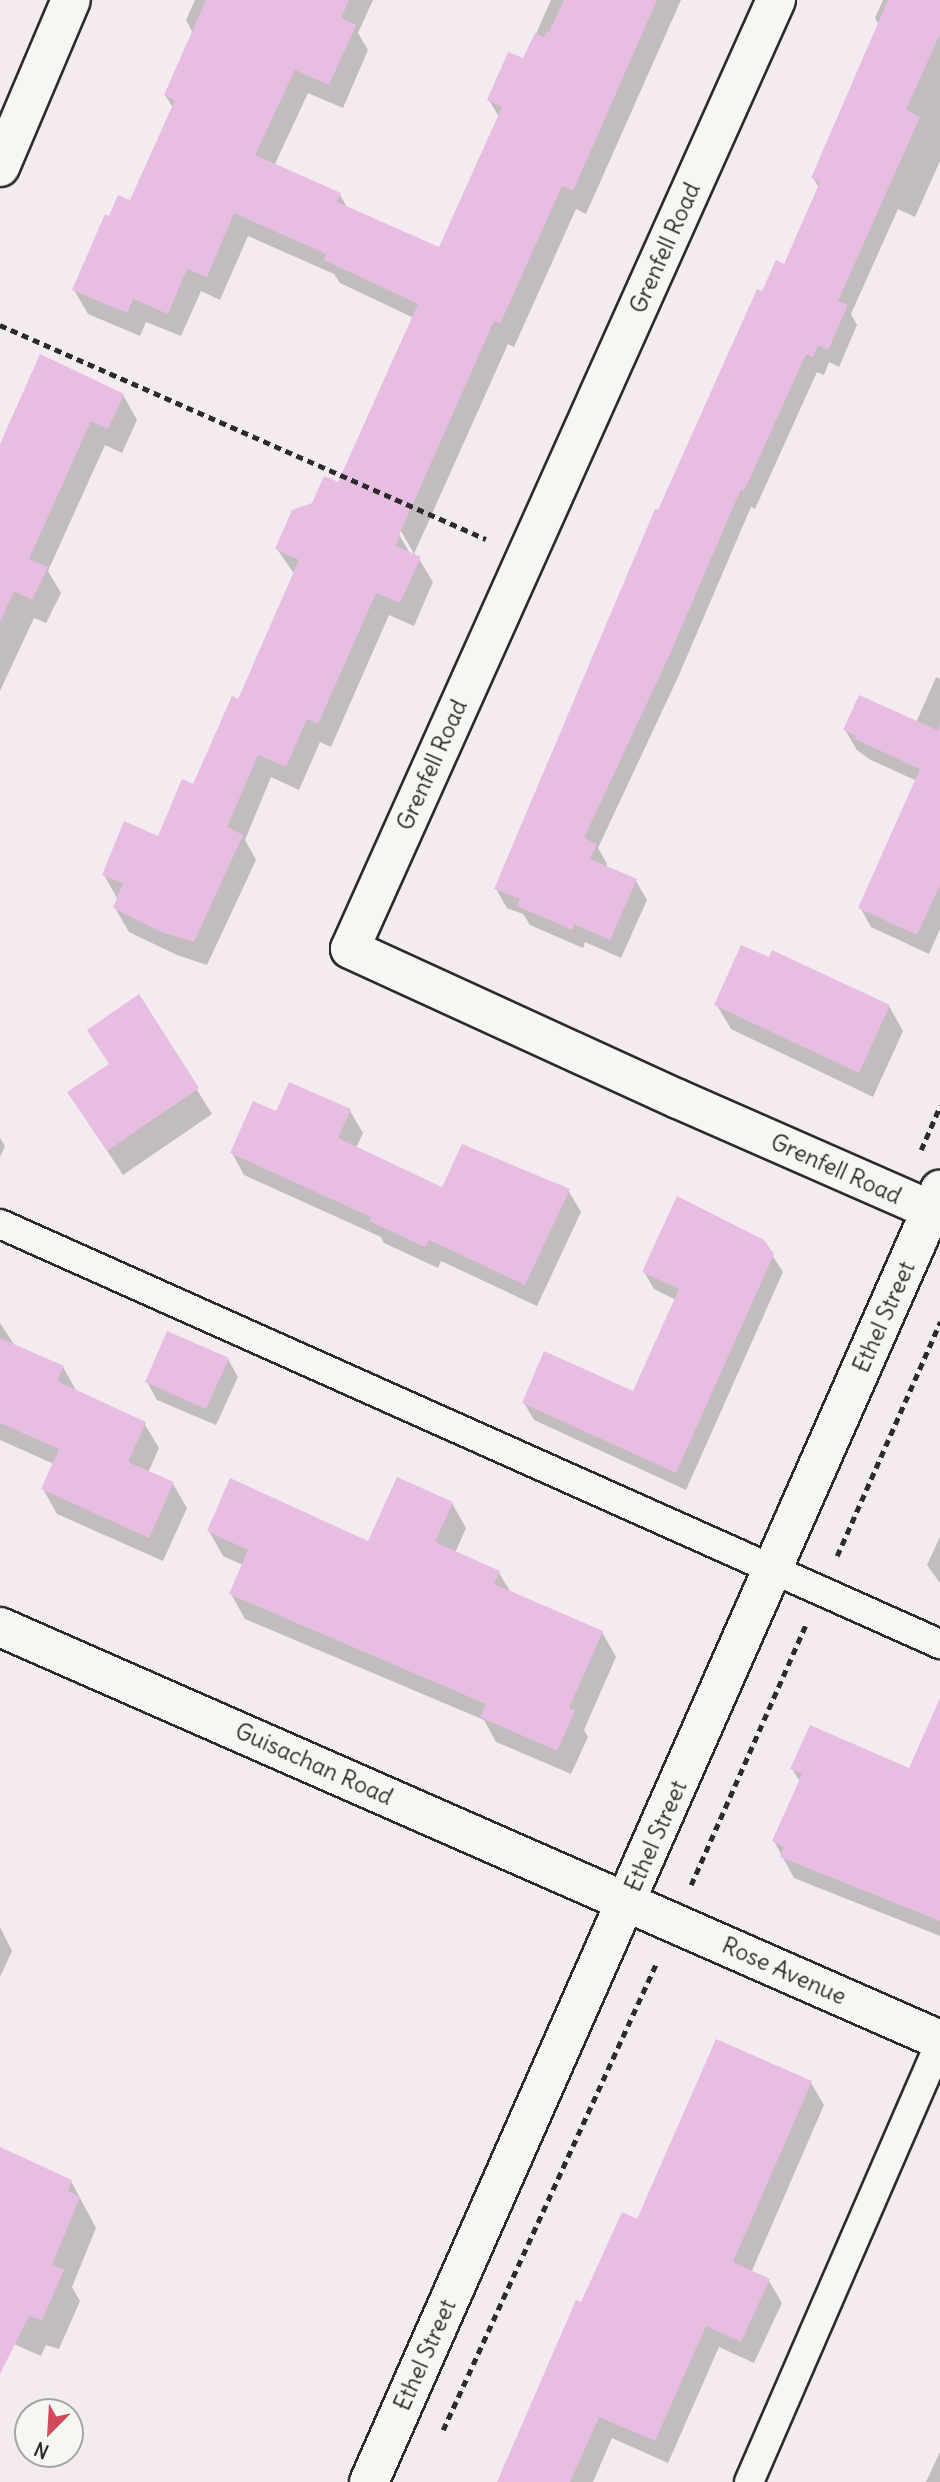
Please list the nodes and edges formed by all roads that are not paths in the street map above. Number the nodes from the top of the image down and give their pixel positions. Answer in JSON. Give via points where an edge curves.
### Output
{"nodes":[{"id":1,"x":71,"y":0,"type":"edge"},
{"id":2,"x":776,"y":0,"type":"edge"},
{"id":3,"x":0,"y":167,"type":"edge"},
{"id":4,"x":937,"y":1204,"type":"edge"},
{"id":5,"x":0,"y":1224,"type":"edge"},
{"id":6,"x":773,"y":1569,"type":"junction"},
{"id":7,"x":0,"y":1627,"type":"edge"},
{"id":8,"x":940,"y":1644,"type":"edge"},
{"id":9,"x":628,"y":1901,"type":"junction"},
{"id":10,"x":940,"y":2041,"type":"edge"},
{"id":11,"x":369,"y":2482,"type":"edge"},
{"id":12,"x":749,"y":2482,"type":"edge"}],
"edges":[{"from":1,"to":3,"type":"street"},
{"from":2,"to":4,"type":"street","name":"Grenfell Road","via":[[350,949],[678,1099]]},
{"from":4,"to":6,"type":"street","name":"Ethel Street"},
{"from":5,"to":6,"type":"lane"},
{"from":6,"to":8,"type":"lane"},
{"from":6,"to":9,"type":"street","name":"Ethel Street"},
{"from":7,"to":9,"type":"street","name":"Guisachan Road"},
{"from":9,"to":10,"type":"street","name":"Rose Avenue"},
{"from":9,"to":11,"type":"street","name":"Ethel Street"},
{"from":10,"to":12,"type":"lane"}]}
